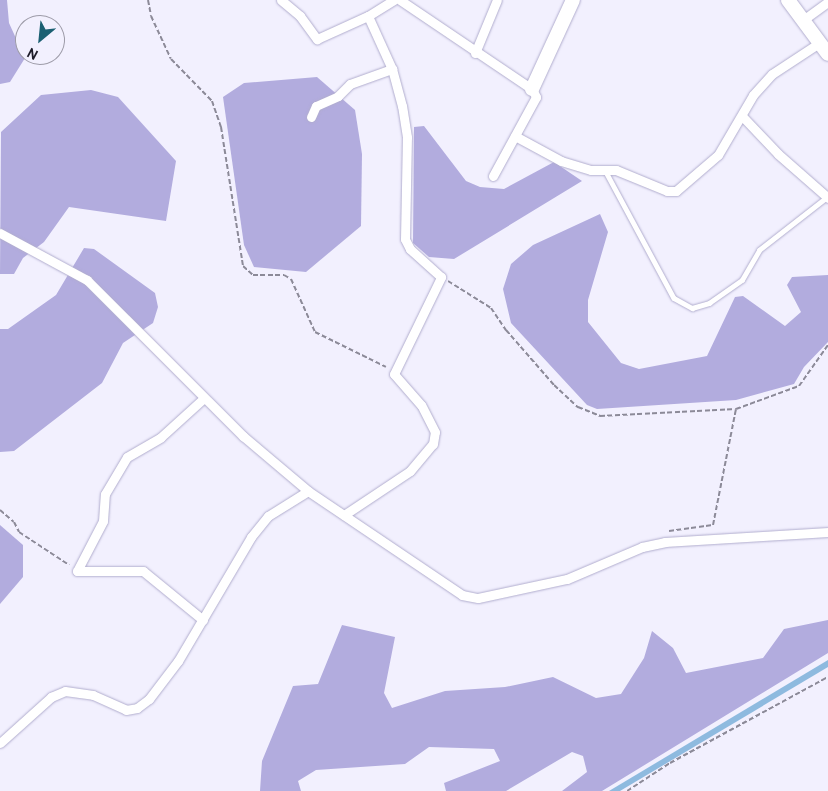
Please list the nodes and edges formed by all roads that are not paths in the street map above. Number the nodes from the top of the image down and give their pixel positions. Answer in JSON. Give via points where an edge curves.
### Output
{"nodes":[{"id":1,"x":394,"y":0,"type":"edge"},
{"id":2,"x":400,"y":0,"type":"edge"},
{"id":3,"x":497,"y":0,"type":"edge"},
{"id":4,"x":573,"y":0,"type":"edge"},
{"id":5,"x":788,"y":0,"type":"edge"},
{"id":6,"x":285,"y":1,"type":"edge"},
{"id":7,"x":828,"y":2,"type":"edge"},
{"id":8,"x":368,"y":16,"type":"junction"},
{"id":9,"x":803,"y":20,"type":"junction"},
{"id":10,"x":824,"y":48,"type":"edge"},
{"id":11,"x":475,"y":53,"type":"junction"},
{"id":12,"x":392,"y":69,"type":"junction"},
{"id":13,"x":532,"y":89,"type":"junction"},
{"id":14,"x":742,"y":116,"type":"junction"},
{"id":15,"x":311,"y":117,"type":"dead end"},
{"id":16,"x":514,"y":136,"type":"junction"},
{"id":17,"x":604,"y":170,"type":"junction"},
{"id":18,"x":493,"y":176,"type":"dead end"},
{"id":19,"x":828,"y":197,"type":"edge"},
{"id":20,"x":0,"y":233,"type":"edge"},
{"id":21,"x":204,"y":398,"type":"junction"},
{"id":22,"x":308,"y":491,"type":"junction"},
{"id":23,"x":344,"y":515,"type":"junction"},
{"id":24,"x":828,"y":532,"type":"edge"},
{"id":25,"x":203,"y":620,"type":"junction"},
{"id":26,"x":0,"y":743,"type":"edge"}],
"edges":[{"from":1,"to":8,"type":"street"},
{"from":2,"to":11,"type":"street"},
{"from":3,"to":11,"type":"street"},
{"from":4,"to":13,"type":"street"},
{"from":5,"to":9,"type":"street"},
{"from":6,"to":8,"type":"street","via":[[316,39]]},
{"from":7,"to":9,"type":"street"},
{"from":8,"to":12,"type":"street"},
{"from":9,"to":10,"type":"street"},
{"from":10,"to":14,"type":"street","via":[[772,74],[753,95]]},
{"from":11,"to":13,"type":"street"},
{"from":12,"to":15,"type":"street","via":[[350,84],[338,96],[316,106]]},
{"from":12,"to":23,"type":"street","via":[[407,136],[406,239],[410,250],[441,277],[395,371],[401,385],[430,418],[435,432],[433,444],[410,472]]},
{"from":13,"to":16,"type":"street","via":[[536,97]]},
{"from":14,"to":17,"type":"street","via":[[718,155],[676,191],[668,191],[616,170]]},
{"from":14,"to":19,"type":"street","via":[[778,154]]},
{"from":16,"to":17,"type":"street","via":[[561,161],[591,170]]},
{"from":16,"to":18,"type":"street"},
{"from":17,"to":19,"type":"lane","via":[[674,298],[692,308],[709,303],[742,280],[759,250]]},
{"from":20,"to":21,"type":"street","via":[[87,280]]},
{"from":21,"to":22,"type":"street"},
{"from":21,"to":25,"type":"street","via":[[161,437],[127,457],[105,494],[104,521],[77,571],[142,571]]},
{"from":22,"to":23,"type":"street"},
{"from":22,"to":25,"type":"street","via":[[268,516],[242,552]]},
{"from":23,"to":24,"type":"street","via":[[446,586],[478,598],[567,579],[642,547],[665,542]]},
{"from":25,"to":26,"type":"street","via":[[178,661],[149,699],[137,708],[126,710],[93,695],[65,691],[51,697]]}]}
